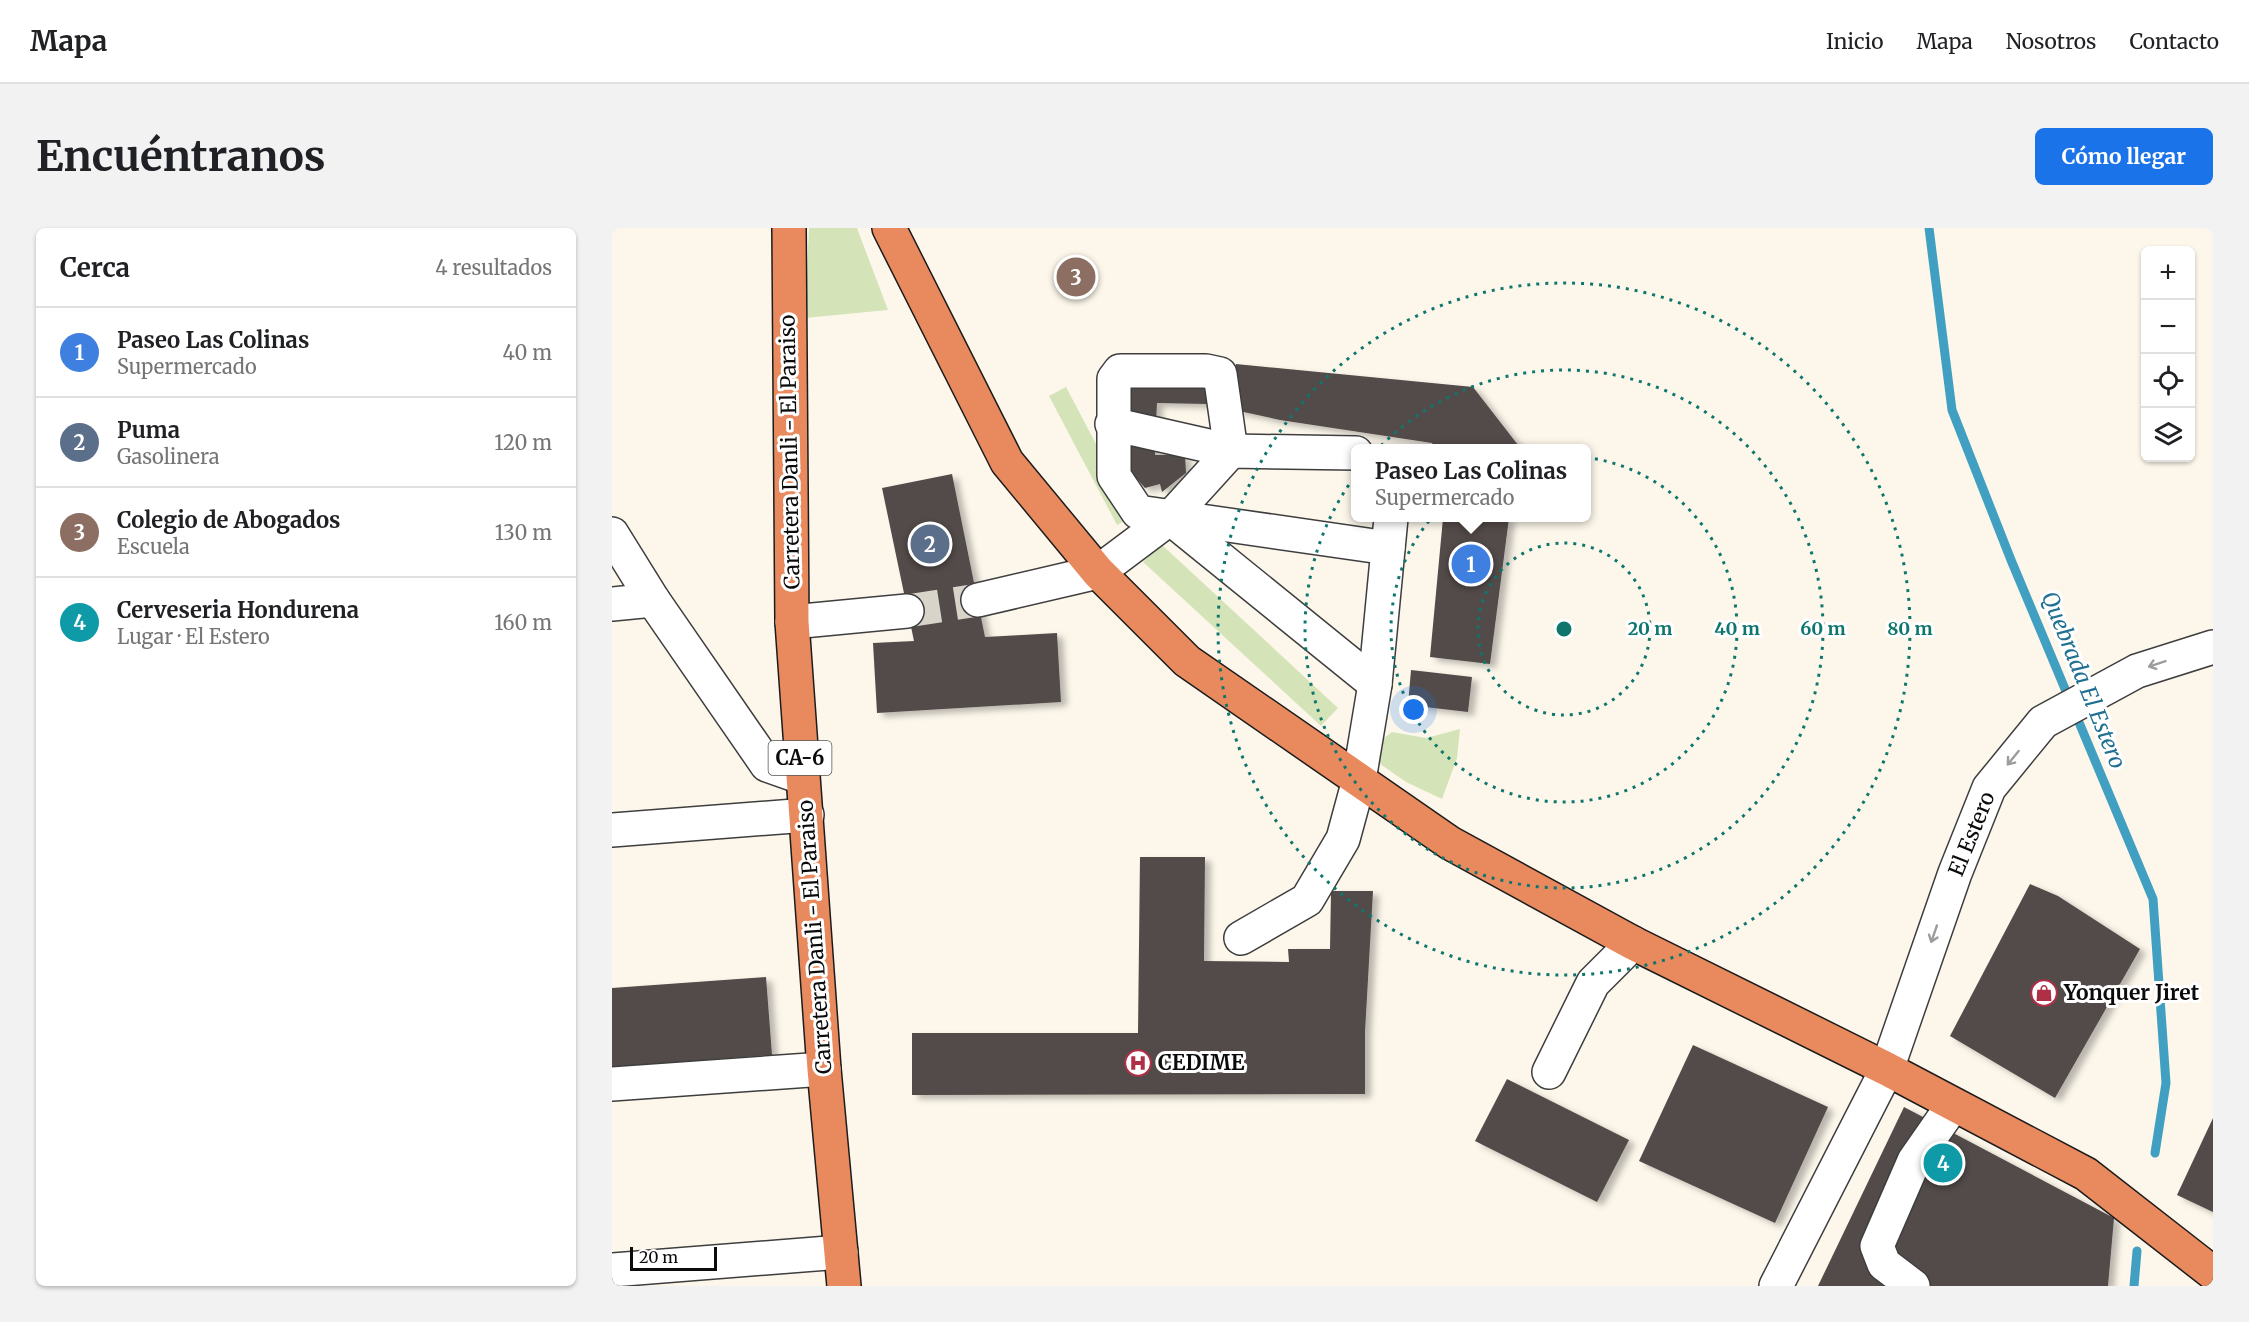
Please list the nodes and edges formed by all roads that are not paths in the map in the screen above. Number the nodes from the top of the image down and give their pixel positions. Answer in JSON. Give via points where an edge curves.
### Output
{"nodes":[{"id":1,"x":789,"y":228,"type":"edge"},
{"id":2,"x":889,"y":228,"type":"edge"},
{"id":3,"x":1112,"y":423,"type":"junction"},
{"id":4,"x":1231,"y":451,"type":"junction"},
{"id":5,"x":1351,"y":453,"type":"edge"},
{"id":6,"x":1170,"y":518,"type":"junction"},
{"id":7,"x":1390,"y":533,"type":"edge"},
{"id":8,"x":612,"y":534,"type":"edge"},
{"id":9,"x":1098,"y":572,"type":"junction"},
{"id":10,"x":653,"y":600,"type":"junction"},
{"id":11,"x":978,"y":600,"type":"tunnel mouth"},
{"id":12,"x":612,"y":604,"type":"edge"},
{"id":13,"x":907,"y":611,"type":"tunnel mouth"},
{"id":14,"x":792,"y":622,"type":"junction"},
{"id":15,"x":2213,"y":646,"type":"edge"},
{"id":16,"x":1374,"y":684,"type":"junction"},
{"id":17,"x":801,"y":777,"type":"junction"},
{"id":18,"x":1359,"y":780,"type":"junction"},
{"id":19,"x":807,"y":814,"type":"junction"},
{"id":20,"x":612,"y":830,"type":"edge"},
{"id":21,"x":1241,"y":938,"type":"dead end"},
{"id":22,"x":1633,"y":943,"type":"junction"},
{"id":23,"x":824,"y":1069,"type":"junction"},
{"id":24,"x":1887,"y":1069,"type":"junction"},
{"id":25,"x":1549,"y":1072,"type":"dead end"},
{"id":26,"x":612,"y":1084,"type":"edge"},
{"id":27,"x":1953,"y":1105,"type":"junction"},
{"id":28,"x":841,"y":1252,"type":"junction"},
{"id":29,"x":612,"y":1270,"type":"edge"},
{"id":30,"x":2213,"y":1273,"type":"edge"},
{"id":31,"x":844,"y":1286,"type":"edge"},
{"id":32,"x":1776,"y":1286,"type":"edge"},
{"id":33,"x":1913,"y":1286,"type":"edge"}],
"edges":[{"from":1,"to":14,"type":"highway","name":"Carretera Danli - El Paraiso","number":"CA-6"},
{"from":2,"to":9,"type":"highway","via":[[1007,462]]},
{"from":3,"to":4,"type":"street"},
{"from":3,"to":4,"type":"street","via":[[1114,379],[1120,371],[1220,374]]},
{"from":3,"to":6,"type":"street","via":[[1114,476],[1138,512]]},
{"from":4,"to":5,"type":"street"},
{"from":4,"to":6,"type":"street"},
{"from":6,"to":7,"type":"street"},
{"from":6,"to":9,"type":"street"},
{"from":6,"to":16,"type":"street"},
{"from":7,"to":16,"type":"street"},
{"from":8,"to":10,"type":"street"},
{"from":9,"to":11,"type":"street"},
{"from":9,"to":18,"type":"highway","via":[[1187,660]]},
{"from":10,"to":12,"type":"street"},
{"from":10,"to":17,"type":"street","via":[[767,765]]},
{"from":13,"to":14,"type":"street"},
{"from":14,"to":17,"type":"highway","name":"Carretera Danli - El Paraiso","number":"CA-6"},
{"from":15,"to":24,"type":"street","name":"El Estero","one_way":true,"via":[[2137,671],[2043,722],[1989,788]]},
{"from":16,"to":18,"type":"street"},
{"from":17,"to":19,"type":"highway","name":"Carretera Danli - El Paraiso","number":"CA-6"},
{"from":18,"to":21,"type":"street","via":[[1343,839],[1307,900]]},
{"from":18,"to":22,"type":"highway","via":[[1450,843]]},
{"from":19,"to":20,"type":"street"},
{"from":19,"to":23,"type":"highway","name":"Carretera Danli - El Paraiso","number":"CA-6"},
{"from":22,"to":24,"type":"highway"},
{"from":22,"to":25,"type":"street","via":[[1593,983]]},
{"from":23,"to":26,"type":"street"},
{"from":23,"to":28,"type":"highway","name":"Carretera Danli - El Paraiso","number":"CA-6"},
{"from":24,"to":27,"type":"highway"},
{"from":24,"to":32,"type":"street","name":"El Estero"},
{"from":27,"to":30,"type":"highway","via":[[2086,1174]]},
{"from":27,"to":33,"type":"street","via":[[1914,1161],[1877,1246],[1884,1264]]},
{"from":28,"to":29,"type":"street"},
{"from":28,"to":31,"type":"highway","name":"Carretera Danli - El Paraiso","number":"CA-6"}]}
